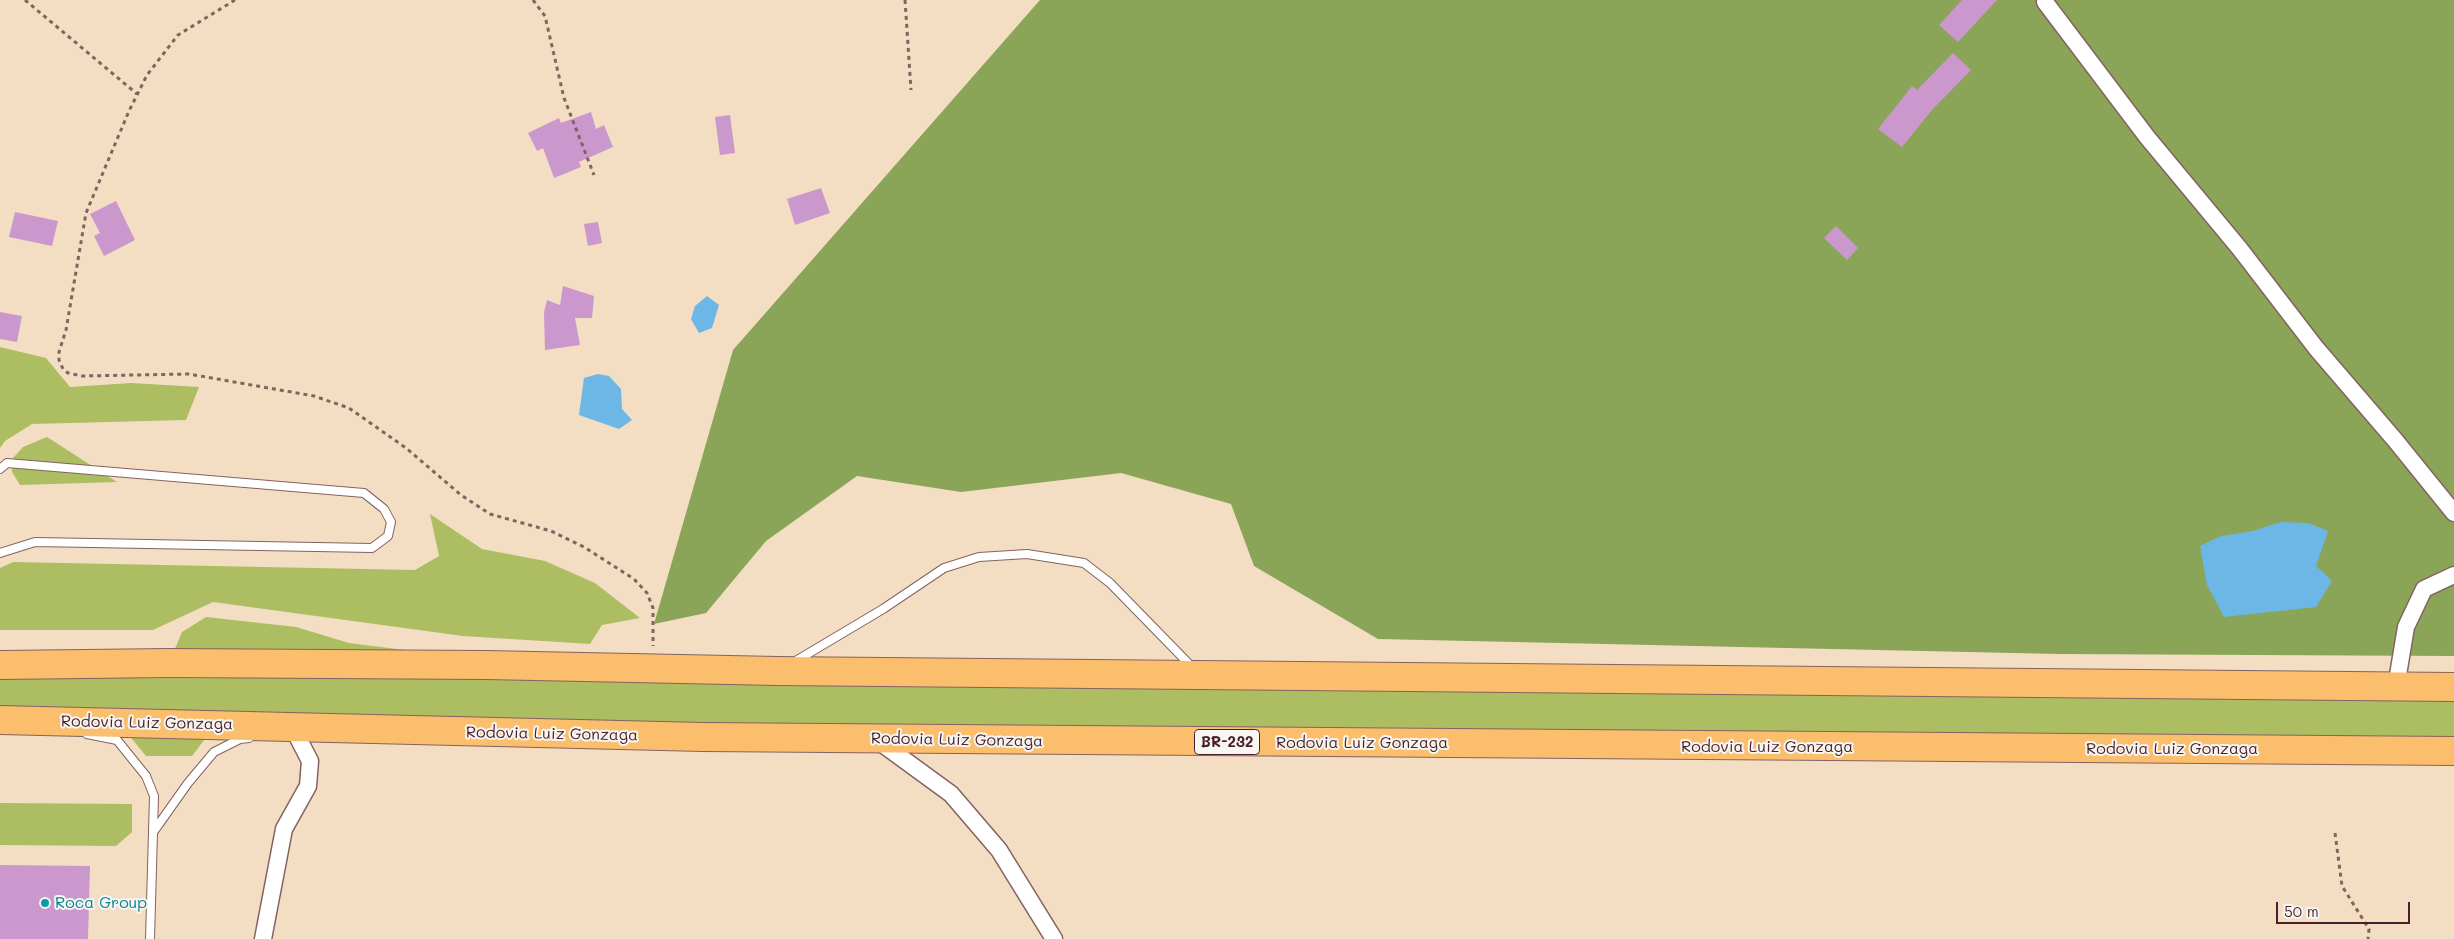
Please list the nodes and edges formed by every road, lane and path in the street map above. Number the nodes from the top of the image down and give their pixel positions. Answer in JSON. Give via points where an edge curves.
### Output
{"nodes":[{"id":1,"x":25,"y":0,"type":"edge"},
{"id":2,"x":235,"y":0,"type":"edge"},
{"id":3,"x":533,"y":0,"type":"edge"},
{"id":4,"x":904,"y":0,"type":"edge"},
{"id":5,"x":2046,"y":2,"type":"dead end"},
{"id":6,"x":911,"y":90,"type":"dead end"},
{"id":7,"x":137,"y":94,"type":"junction"},
{"id":8,"x":594,"y":175,"type":"dead end"},
{"id":9,"x":0,"y":469,"type":"edge"},
{"id":10,"x":2454,"y":513,"type":"edge"},
{"id":11,"x":0,"y":554,"type":"edge"},
{"id":12,"x":2454,"y":576,"type":"edge"},
{"id":13,"x":0,"y":665,"type":"edge"},
{"id":14,"x":652,"y":669,"type":"junction"},
{"id":15,"x":778,"y":671,"type":"junction"},
{"id":16,"x":1200,"y":674,"type":"junction"},
{"id":17,"x":2396,"y":687,"type":"junction"},
{"id":18,"x":2454,"y":687,"type":"edge"},
{"id":19,"x":0,"y":720,"type":"edge"},
{"id":20,"x":35,"y":720,"type":"junction"},
{"id":21,"x":336,"y":728,"type":"junction"},
{"id":22,"x":295,"y":732,"type":"junction"},
{"id":23,"x":876,"y":739,"type":"junction"},
{"id":24,"x":2454,"y":751,"type":"edge"},
{"id":25,"x":154,"y":831,"type":"junction"},
{"id":26,"x":2335,"y":833,"type":"dead end"},
{"id":27,"x":150,"y":939,"type":"edge"},
{"id":28,"x":263,"y":939,"type":"edge"},
{"id":29,"x":1054,"y":939,"type":"edge"},
{"id":30,"x":2368,"y":939,"type":"edge"}],
"edges":[{"from":1,"to":7,"type":"path"},
{"from":2,"to":7,"type":"path","via":[[178,35],[147,75]]},
{"from":3,"to":8,"type":"path","via":[[546,16],[564,98]]},
{"from":4,"to":6,"type":"path"},
{"from":5,"to":10,"type":"street","via":[[2142,130],[2240,248],[2316,348]]},
{"from":7,"to":14,"type":"path","via":[[86,213],[66,330],[59,352],[63,369],[82,376],[189,374],[314,396],[349,408],[490,514],[551,531],[584,547],[634,579],[647,593],[653,608]]},
{"from":9,"to":11,"type":"lane","via":[[7,463],[364,493],[384,509],[391,522],[388,536],[372,548],[35,542]]},
{"from":12,"to":17,"type":"street","via":[[2424,589],[2406,627]]},
{"from":13,"to":14,"type":"highway","via":[[169,663]]},
{"from":14,"to":15,"type":"highway"},
{"from":15,"to":16,"type":"highway"},
{"from":15,"to":16,"type":"lane","via":[[884,609],[944,568],[979,557],[1027,554],[1084,563],[1110,583]]},
{"from":16,"to":17,"type":"highway"},
{"from":17,"to":18,"type":"highway"},
{"from":19,"to":20,"type":"highway","name":"Rodovia Luiz Gonzaga","number":"BR-232"},
{"from":20,"to":21,"type":"highway","name":"Rodovia Luiz Gonzaga","number":"BR-232"},
{"from":20,"to":25,"type":"lane","via":[[117,740],[146,776],[154,796]]},
{"from":21,"to":22,"type":"lane"},
{"from":21,"to":23,"type":"highway","name":"Rodovia Luiz Gonzaga","number":"BR-232"},
{"from":22,"to":25,"type":"lane","via":[[240,739],[214,752]]},
{"from":22,"to":28,"type":"street","via":[[310,761],[308,786],[284,829]]},
{"from":23,"to":24,"type":"highway","name":"Rodovia Luiz Gonzaga","number":"BR-232"},
{"from":23,"to":29,"type":"street","via":[[951,794],[999,850]]},
{"from":25,"to":27,"type":"lane"},
{"from":26,"to":30,"type":"path","via":[[2342,886],[2369,929]]}]}
